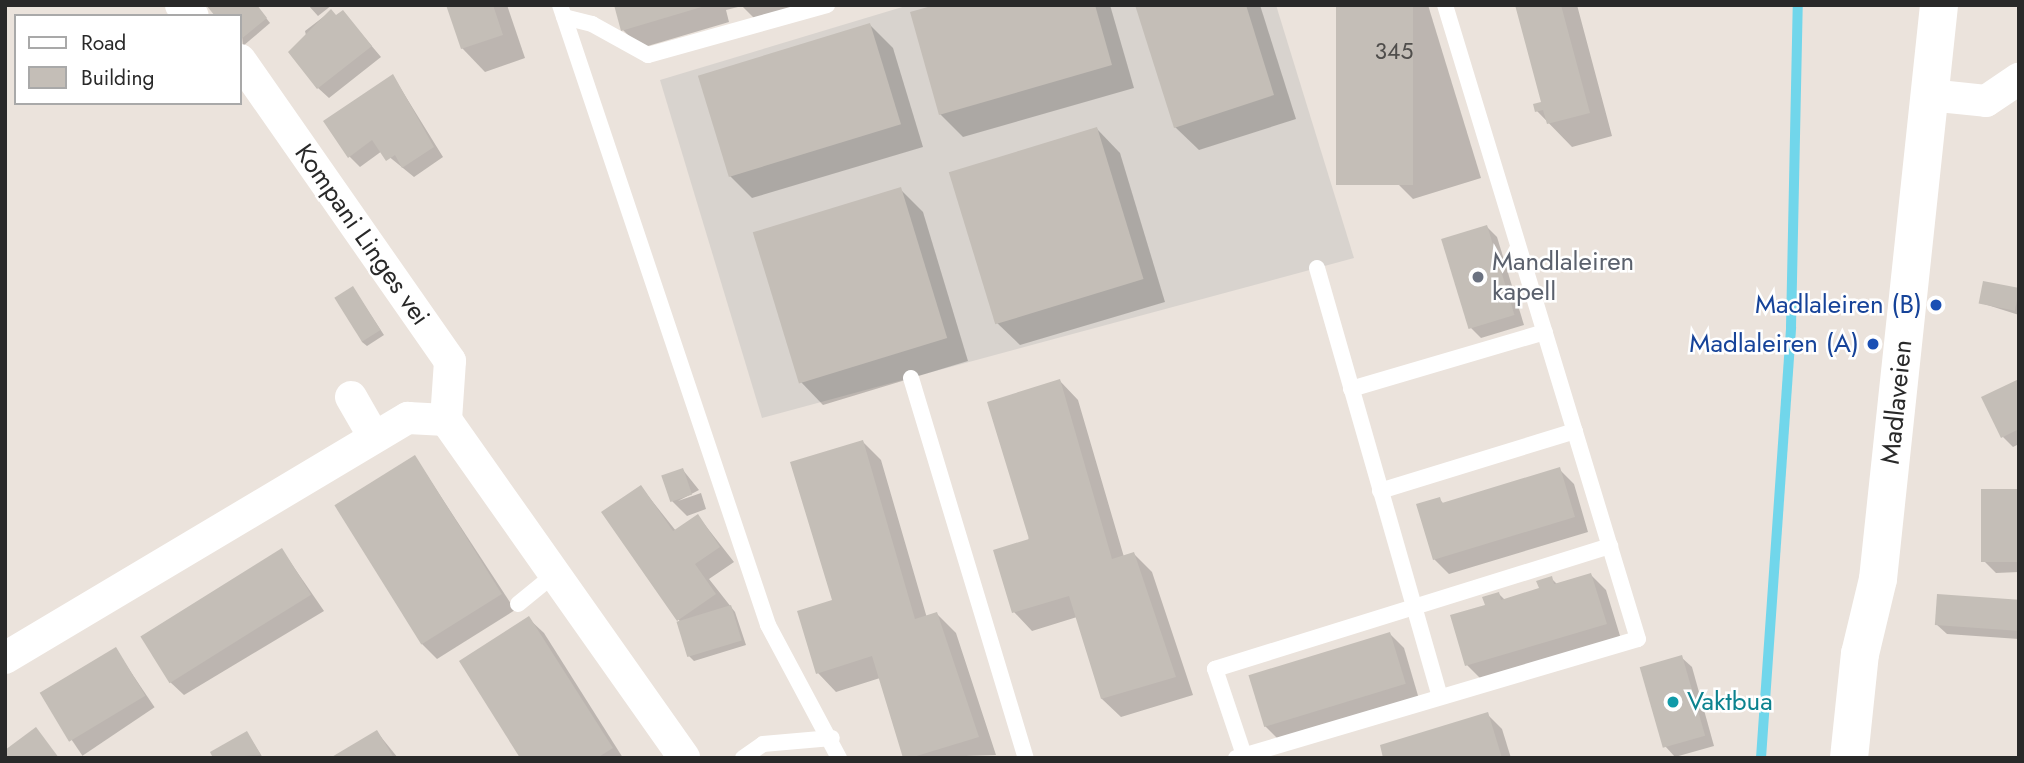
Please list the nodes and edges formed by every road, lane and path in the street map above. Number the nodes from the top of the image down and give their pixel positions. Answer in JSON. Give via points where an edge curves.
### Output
{"nodes":[{"id":1,"x":827,"y":5,"type":"edge"},
{"id":2,"x":1446,"y":5,"type":"edge"},
{"id":3,"x":1939,"y":5,"type":"edge"},
{"id":4,"x":562,"y":11,"type":"edge"},
{"id":5,"x":242,"y":63,"type":"edge"},
{"id":6,"x":2019,"y":79,"type":"edge"},
{"id":7,"x":1929,"y":95,"type":"junction"},
{"id":8,"x":1317,"y":268,"type":"dead end"},
{"id":9,"x":1545,"y":332,"type":"junction"},
{"id":10,"x":911,"y":378,"type":"dead end"},
{"id":11,"x":1351,"y":389,"type":"junction"},
{"id":12,"x":351,"y":397,"type":"dead end"},
{"id":13,"x":446,"y":421,"type":"junction"},
{"id":14,"x":1575,"y":431,"type":"junction"},
{"id":15,"x":374,"y":437,"type":"junction"},
{"id":16,"x":1380,"y":491,"type":"junction"},
{"id":17,"x":1610,"y":547,"type":"junction"},
{"id":18,"x":556,"y":573,"type":"junction"},
{"id":19,"x":518,"y":604,"type":"dead end"},
{"id":20,"x":1414,"y":608,"type":"junction"},
{"id":21,"x":1869,"y":631,"type":"junction"},
{"id":22,"x":5,"y":659,"type":"edge"},
{"id":23,"x":1440,"y":697,"type":"junction"},
{"id":24,"x":832,"y":738,"type":"junction"},
{"id":25,"x":1240,"y":756,"type":"edge"},
{"id":26,"x":684,"y":758,"type":"edge"},
{"id":27,"x":743,"y":758,"type":"edge"},
{"id":28,"x":839,"y":758,"type":"edge"},
{"id":29,"x":1026,"y":758,"type":"edge"},
{"id":30,"x":1849,"y":758,"type":"edge"},
{"id":31,"x":1867,"y":758,"type":"edge"}],
"edges":[{"from":1,"to":4,"type":"lane","via":[[648,55]]},
{"from":2,"to":9,"type":"lane"},
{"from":3,"to":7,"type":"main road","name":"Madlaveien"},
{"from":4,"to":24,"type":"lane","via":[[768,625]]},
{"from":5,"to":13,"type":"street","name":"Kompani Linges vei","via":[[450,361]]},
{"from":6,"to":7,"type":"street","via":[[1986,101]]},
{"from":7,"to":21,"type":"main road","name":"Madlaveien"},
{"from":8,"to":11,"type":"lane"},
{"from":9,"to":11,"type":"lane"},
{"from":9,"to":14,"type":"lane"},
{"from":10,"to":29,"type":"lane"},
{"from":11,"to":16,"type":"lane"},
{"from":12,"to":15,"type":"street"},
{"from":13,"to":15,"type":"street","via":[[408,418]]},
{"from":13,"to":18,"type":"street"},
{"from":14,"to":16,"type":"lane"},
{"from":14,"to":17,"type":"lane"},
{"from":15,"to":22,"type":"street"},
{"from":16,"to":20,"type":"lane"},
{"from":17,"to":20,"type":"lane"},
{"from":17,"to":23,"type":"lane","via":[[1638,639]]},
{"from":18,"to":19,"type":"lane"},
{"from":18,"to":26,"type":"street"},
{"from":20,"to":23,"type":"lane"},
{"from":20,"to":25,"type":"lane","via":[[1215,669]]},
{"from":21,"to":30,"type":"main road","name":"Madlaveien","via":[[1860,654]]},
{"from":21,"to":31,"type":"main road","name":"Madlaveien"},
{"from":23,"to":25,"type":"lane"},
{"from":24,"to":27,"type":"lane","via":[[763,744]]},
{"from":24,"to":28,"type":"lane"}]}
